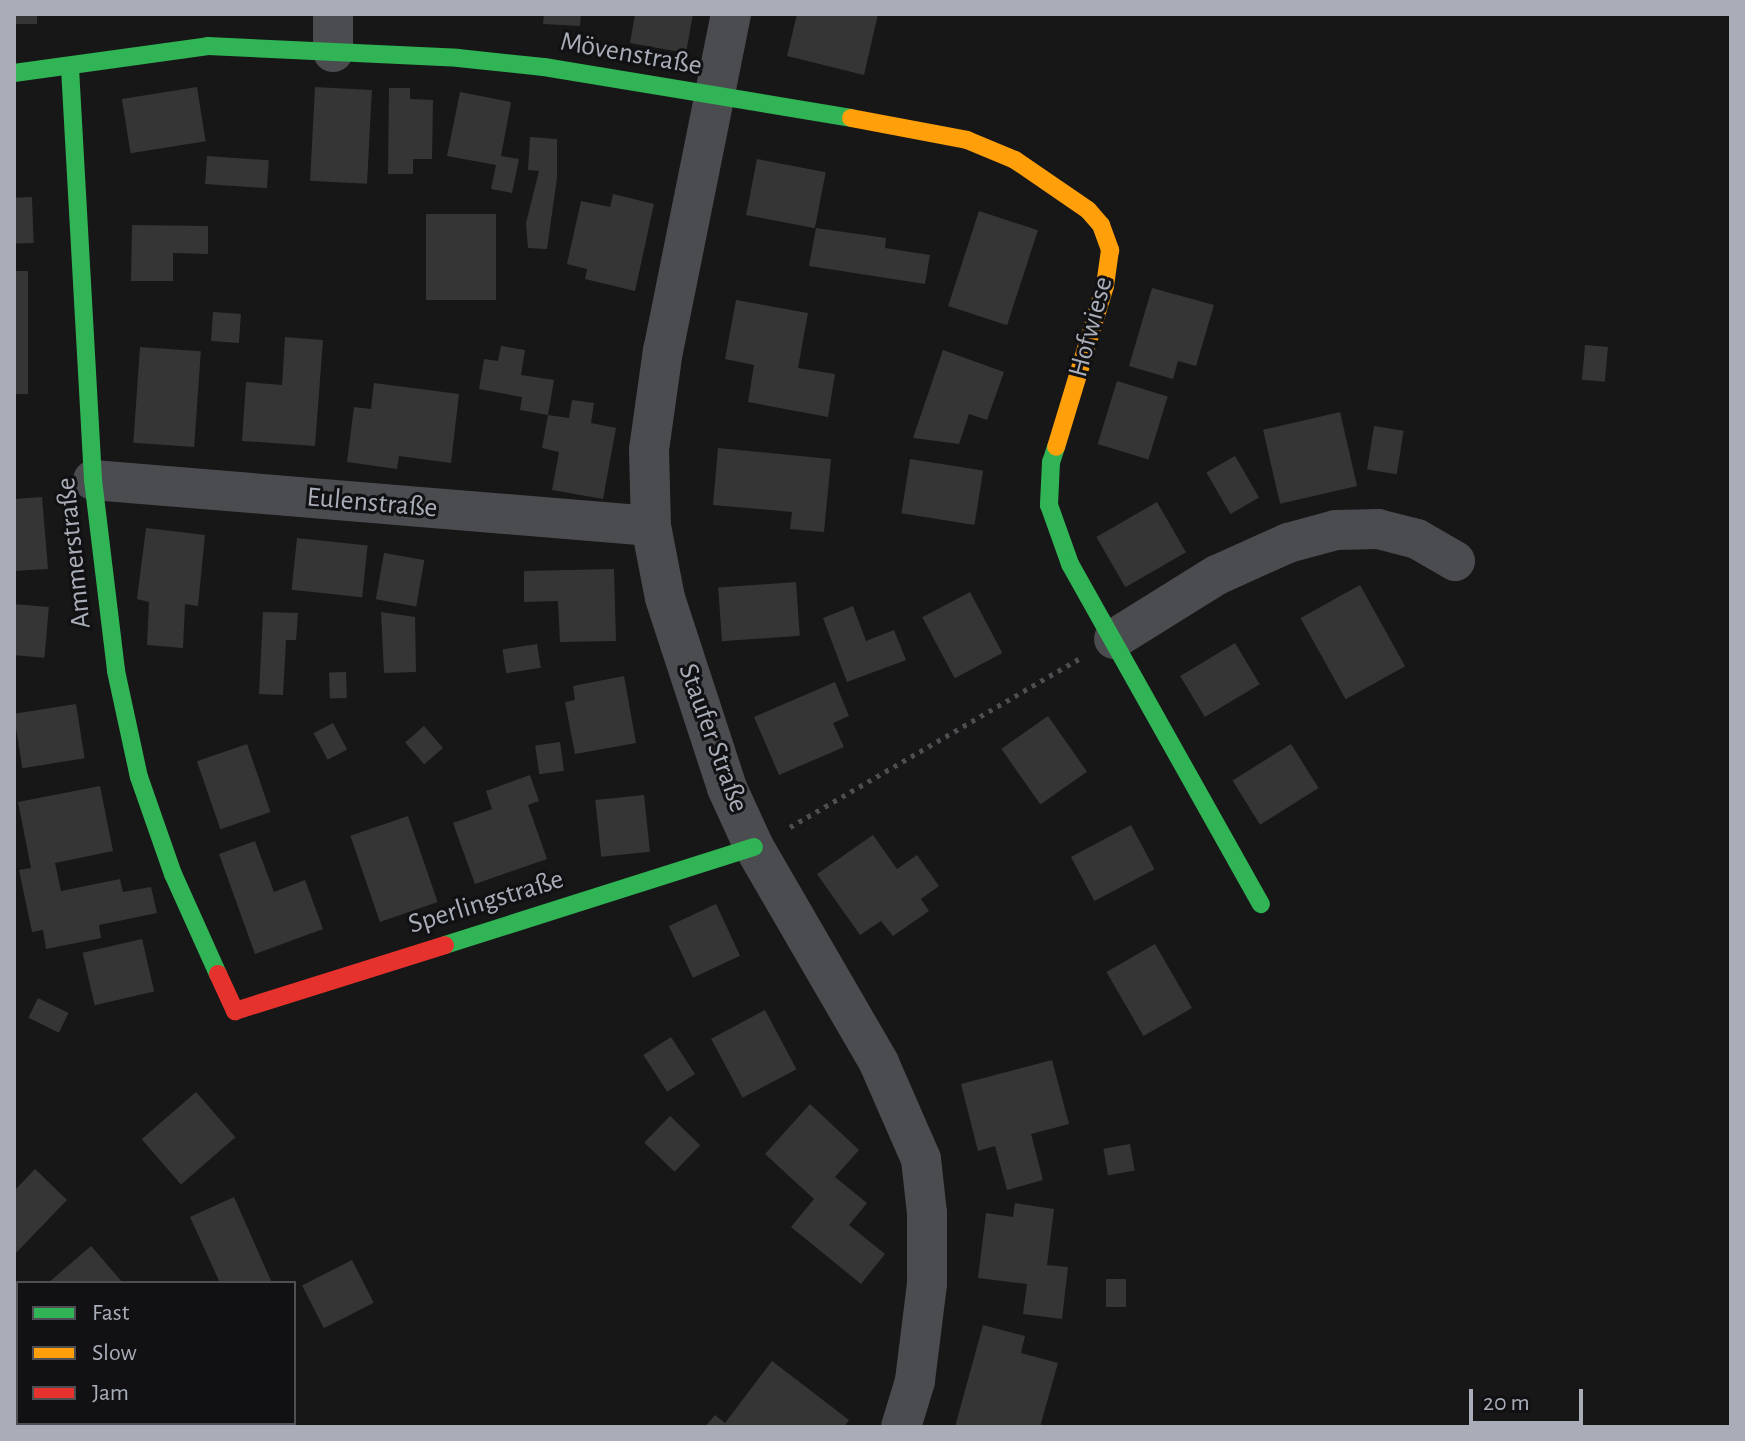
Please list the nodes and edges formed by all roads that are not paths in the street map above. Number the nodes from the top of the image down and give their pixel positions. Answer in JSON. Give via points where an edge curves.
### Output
{"nodes":[{"id":1,"x":731,"y":14,"type":"edge"},
{"id":2,"x":333,"y":33,"type":"edge"},
{"id":3,"x":70,"y":68,"type":"junction"},
{"id":4,"x":14,"y":73,"type":"edge"},
{"id":5,"x":712,"y":97,"type":"junction"},
{"id":6,"x":93,"y":480,"type":"junction"},
{"id":7,"x":651,"y":526,"type":"junction"},
{"id":8,"x":1455,"y":561,"type":"dead end"},
{"id":9,"x":1114,"y":639,"type":"junction"},
{"id":10,"x":754,"y":847,"type":"junction"},
{"id":11,"x":1261,"y":904,"type":"dead end"},
{"id":12,"x":235,"y":1011,"type":"joint"},
{"id":13,"x":901,"y":1427,"type":"edge"}],
"edges":[{"from":1,"to":5,"type":"street","name":"Staufer Straße"},
{"from":2,"to":3,"type":"street","name":"Mövenstraße"},
{"from":2,"to":5,"type":"street","name":"Mövenstraße"},
{"from":3,"to":4,"type":"street","name":"Mövenstraße"},
{"from":3,"to":6,"type":"street","name":"Ammerstraße"},
{"from":5,"to":7,"type":"street","name":"Staufer Straße","via":[[663,350],[651,436]]},
{"from":5,"to":9,"type":"street","name":"Hofwiese","via":[[967,140],[1015,160],[1088,210],[1101,225],[1110,250],[1105,286],[1051,462],[1049,505],[1070,564]]},
{"from":6,"to":7,"type":"street","name":"Eulenstraße"},
{"from":6,"to":12,"type":"street","name":"Ammerstraße","via":[[116,671],[139,777],[173,874]]},
{"from":7,"to":10,"type":"street","name":"Staufer Straße","via":[[665,598],[727,788]]},
{"from":8,"to":9,"type":"street","via":[[1417,539],[1378,529],[1336,530],[1288,543],[1217,575]]},
{"from":9,"to":11,"type":"street","name":"Hofwiese"},
{"from":10,"to":12,"type":"street","name":"Sperlingstraße"},
{"from":10,"to":13,"type":"street","name":"Staufer Straße","via":[[852,1012],[921,1159],[927,1284],[915,1381]]}]}
